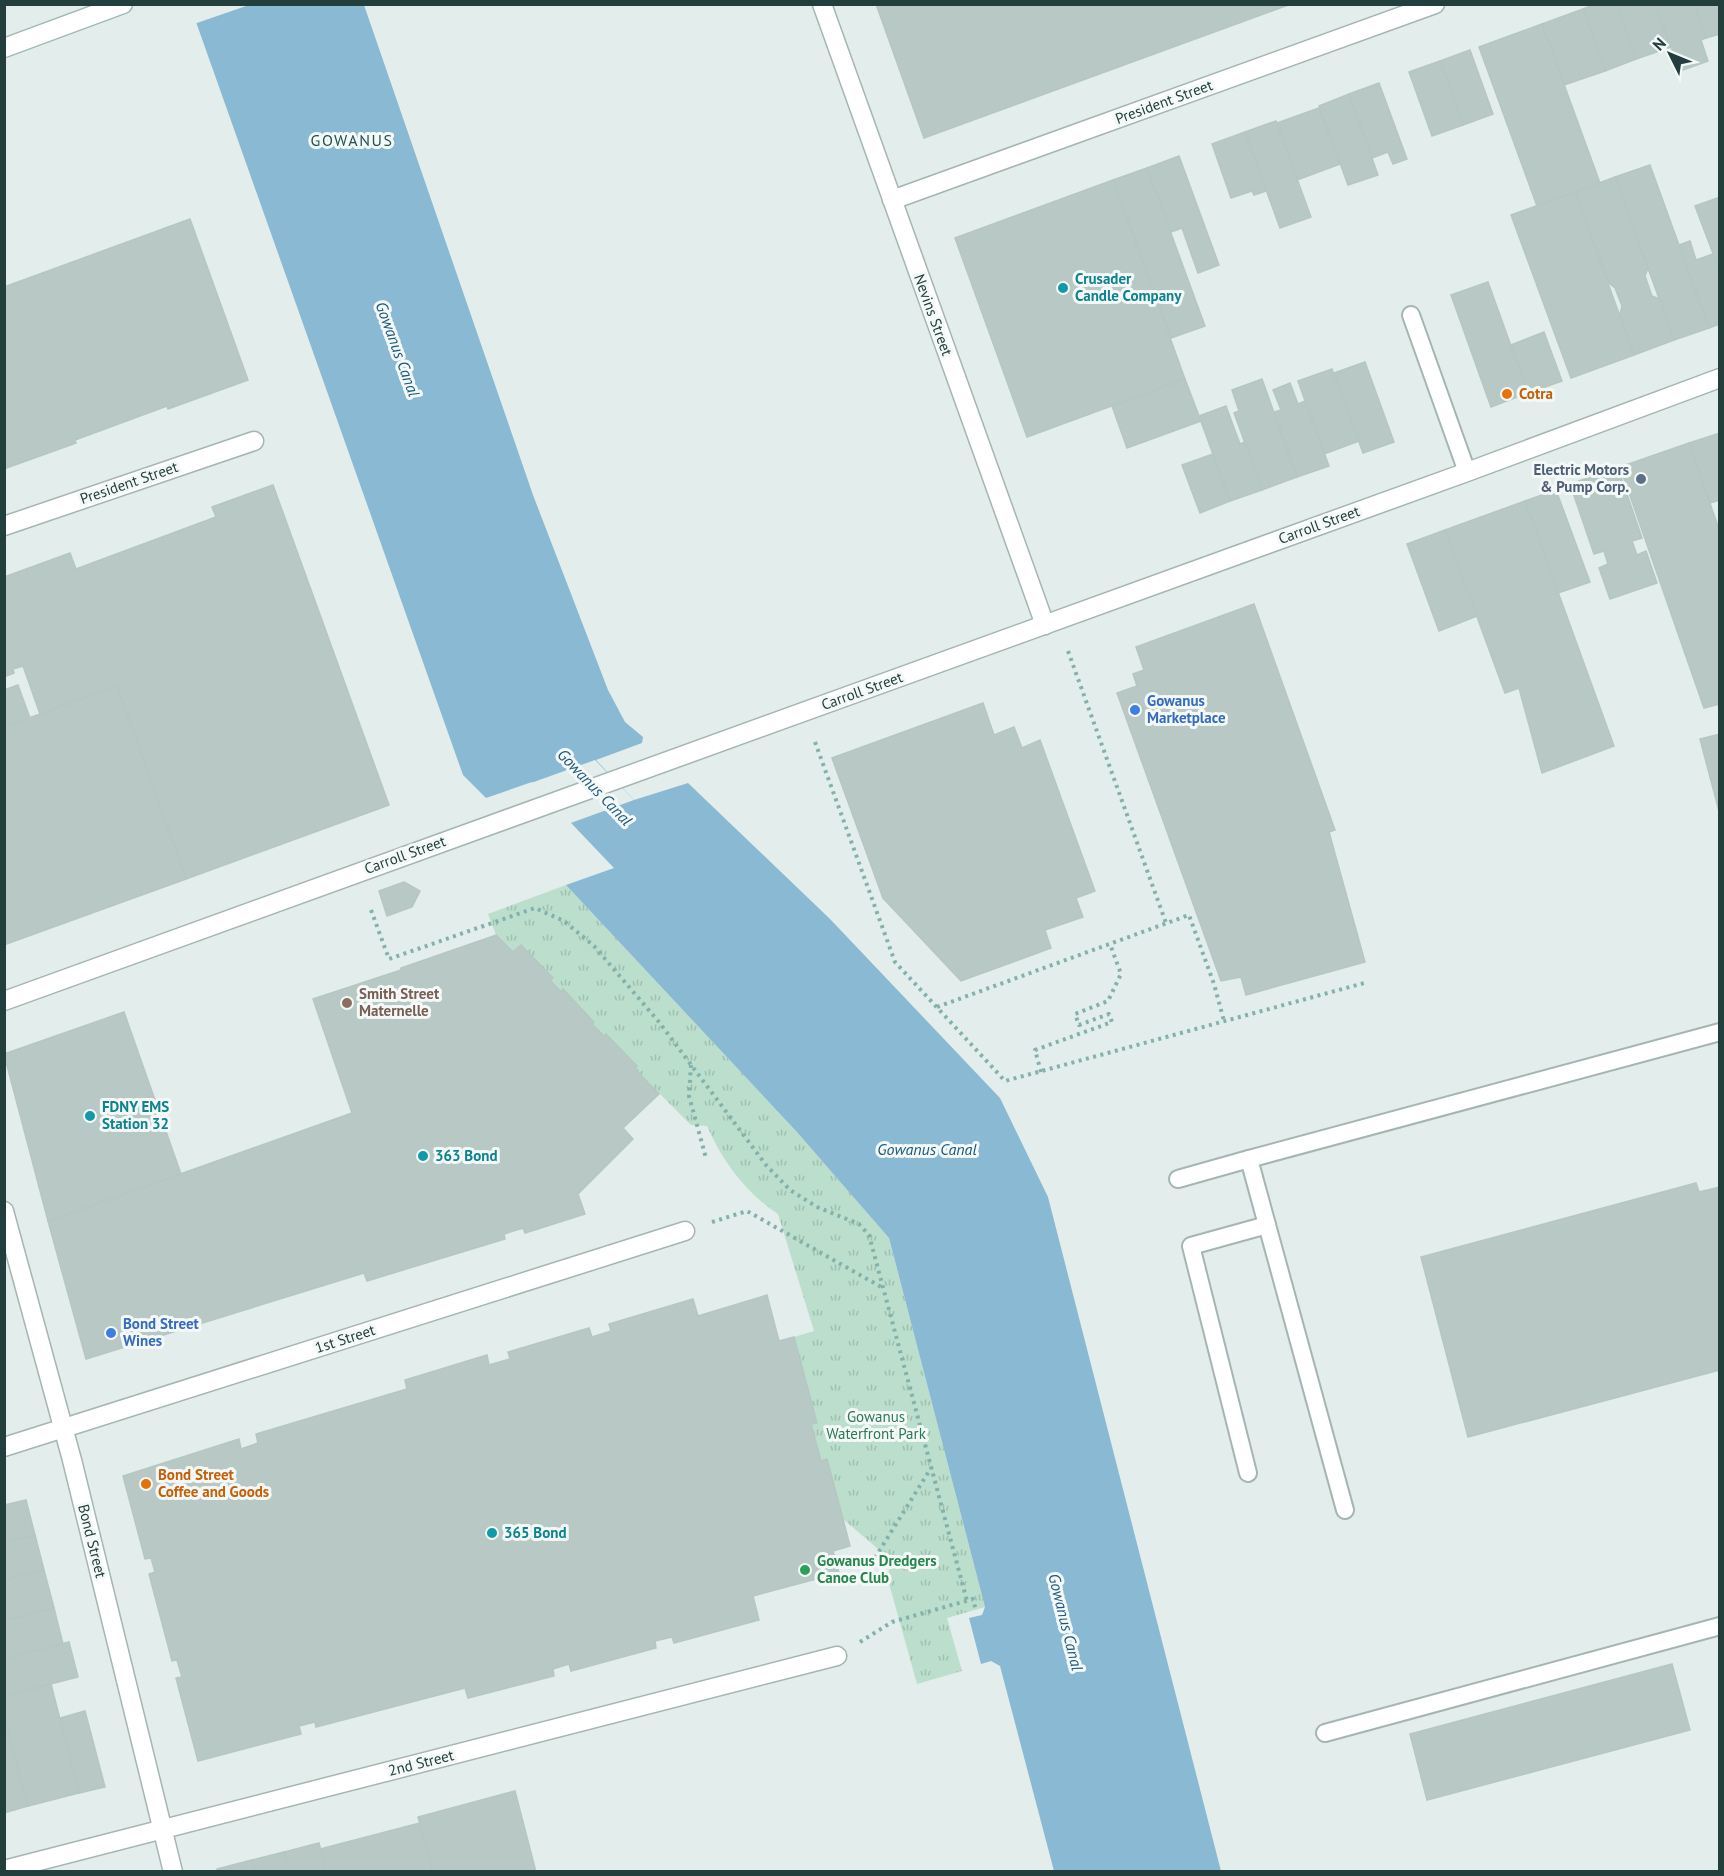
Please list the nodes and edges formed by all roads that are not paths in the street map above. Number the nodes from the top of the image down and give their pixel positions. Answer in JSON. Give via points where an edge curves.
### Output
{"nodes":[{"id":1,"x":123,"y":4,"type":"edge"},
{"id":2,"x":822,"y":4,"type":"edge"},
{"id":3,"x":1435,"y":4,"type":"edge"},
{"id":4,"x":4,"y":48,"type":"edge"},
{"id":5,"x":892,"y":200,"type":"junction"},
{"id":6,"x":1411,"y":315,"type":"dead end"},
{"id":7,"x":1719,"y":378,"type":"edge"},
{"id":8,"x":254,"y":441,"type":"dead end"},
{"id":9,"x":1467,"y":472,"type":"junction"},
{"id":10,"x":4,"y":526,"type":"edge"},
{"id":11,"x":1045,"y":625,"type":"junction"},
{"id":12,"x":4,"y":1001,"type":"edge"},
{"id":13,"x":1719,"y":1032,"type":"edge"},
{"id":14,"x":1249,"y":1160,"type":"junction"},
{"id":15,"x":1178,"y":1179,"type":"dead end"},
{"id":16,"x":4,"y":1211,"type":"edge"},
{"id":17,"x":1267,"y":1225,"type":"junction"},
{"id":18,"x":685,"y":1231,"type":"road end"},
{"id":19,"x":64,"y":1428,"type":"junction"},
{"id":20,"x":4,"y":1447,"type":"edge"},
{"id":21,"x":1248,"y":1473,"type":"dead end"},
{"id":22,"x":1345,"y":1510,"type":"dead end"},
{"id":23,"x":1719,"y":1626,"type":"edge"},
{"id":24,"x":837,"y":1656,"type":"road end"},
{"id":25,"x":1325,"y":1733,"type":"dead end"},
{"id":26,"x":162,"y":1829,"type":"junction"},
{"id":27,"x":4,"y":1870,"type":"edge"},
{"id":28,"x":173,"y":1872,"type":"edge"}],
"edges":[{"from":1,"to":4,"type":"street"},
{"from":2,"to":5,"type":"street","name":"Nevins Street"},
{"from":3,"to":5,"type":"street","name":"President Street"},
{"from":5,"to":11,"type":"street","name":"Nevins Street"},
{"from":6,"to":9,"type":"lane"},
{"from":7,"to":9,"type":"street","name":"Carroll Street"},
{"from":8,"to":10,"type":"street","name":"President Street"},
{"from":9,"to":11,"type":"street","name":"Carroll Street"},
{"from":11,"to":12,"type":"street","name":"Carroll Street"},
{"from":13,"to":14,"type":"lane"},
{"from":14,"to":15,"type":"lane"},
{"from":14,"to":17,"type":"lane"},
{"from":16,"to":19,"type":"street","name":"Bond Street"},
{"from":17,"to":21,"type":"lane","via":[[1191,1246]]},
{"from":17,"to":22,"type":"lane"},
{"from":18,"to":19,"type":"street","name":"1st Street"},
{"from":19,"to":20,"type":"street","name":"1st Street"},
{"from":19,"to":26,"type":"street","name":"Bond Street"},
{"from":23,"to":25,"type":"lane"},
{"from":24,"to":26,"type":"street","name":"2nd Street"},
{"from":26,"to":27,"type":"street","name":"2nd Street"},
{"from":26,"to":28,"type":"street","name":"Bond Street"}]}
